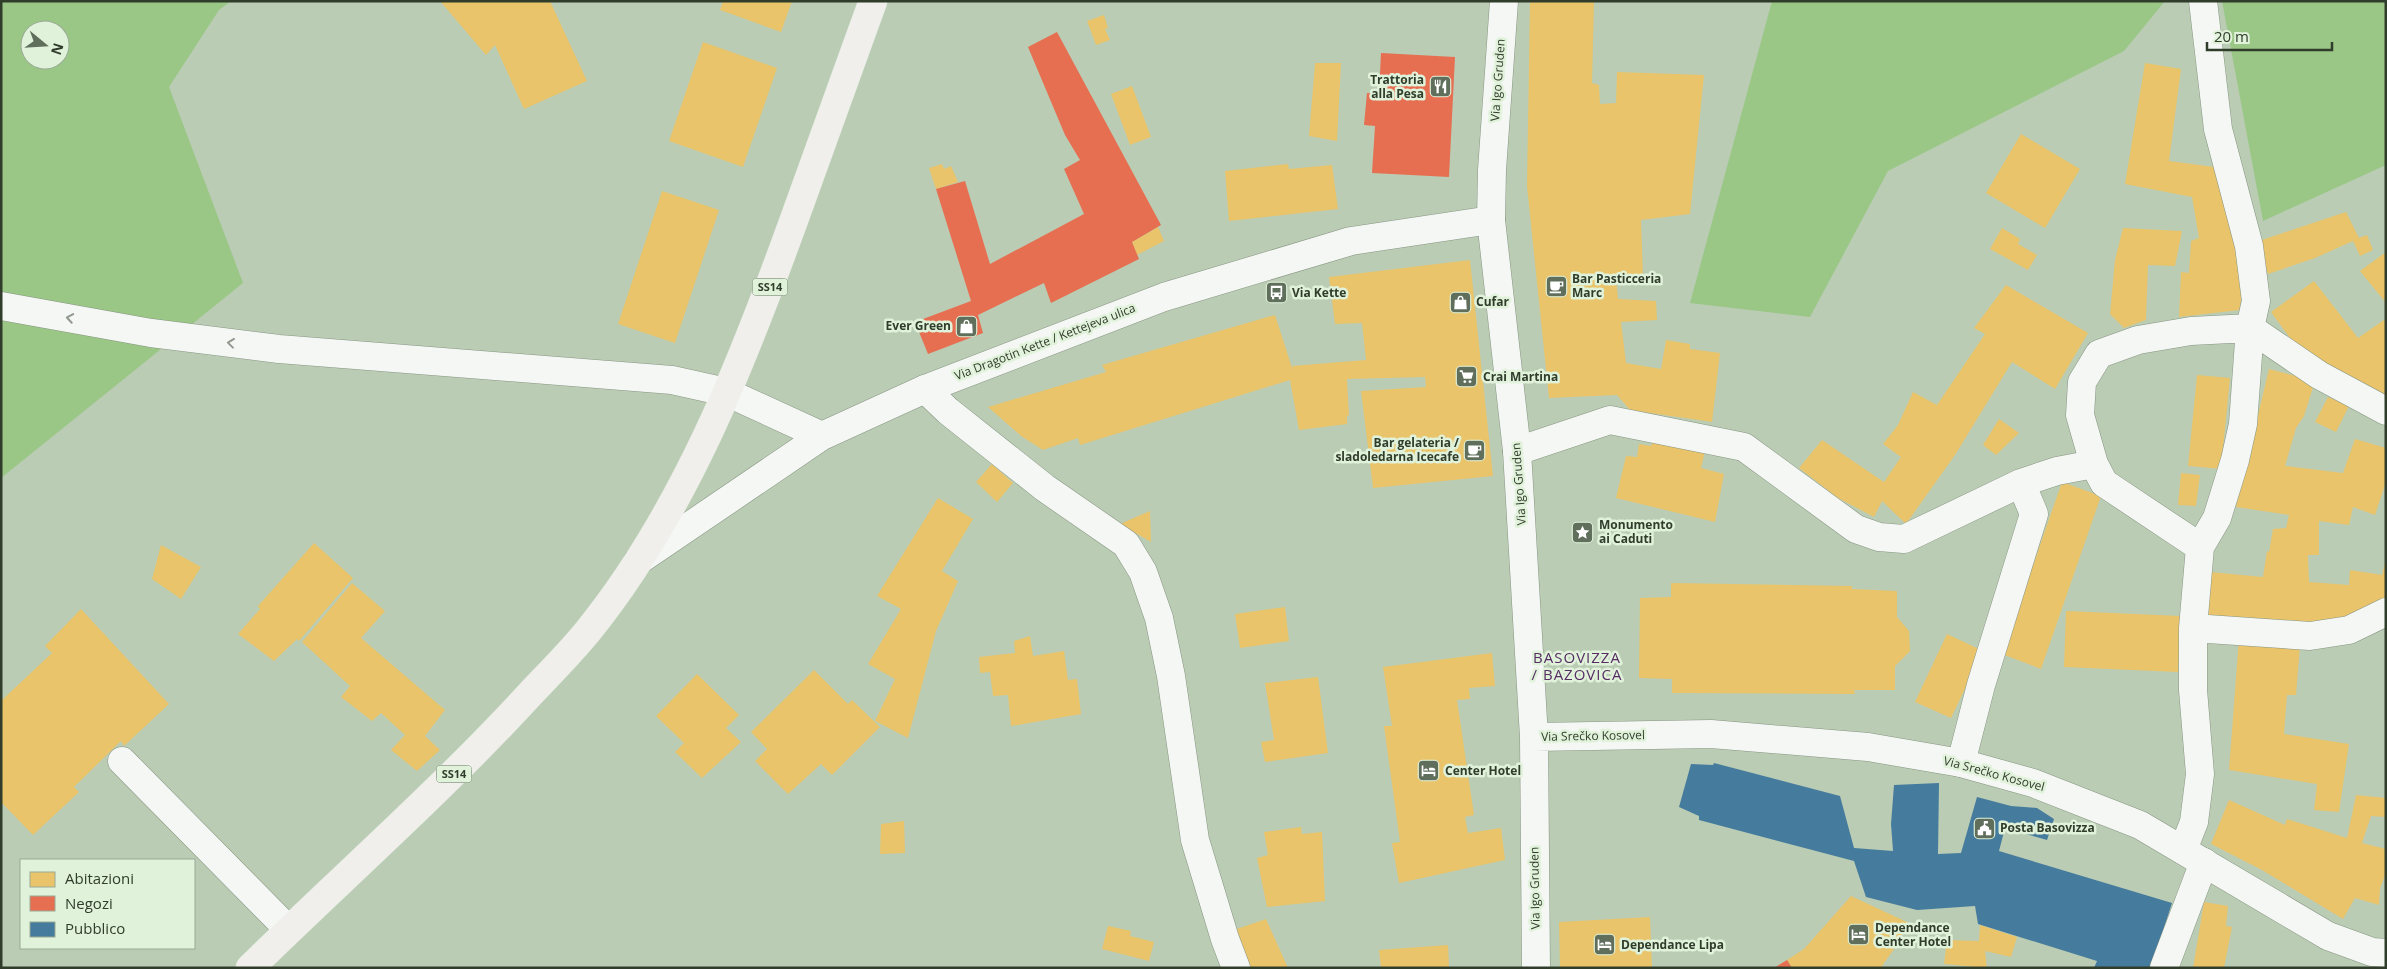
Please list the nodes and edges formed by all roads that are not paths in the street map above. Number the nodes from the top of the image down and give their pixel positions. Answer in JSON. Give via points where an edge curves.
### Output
{"nodes":[{"id":1,"x":873,"y":1,"type":"edge"},
{"id":2,"x":1504,"y":1,"type":"edge"},
{"id":3,"x":2203,"y":1,"type":"edge"},
{"id":4,"x":1491,"y":220,"type":"junction"},
{"id":5,"x":1,"y":306,"type":"edge"},
{"id":6,"x":2250,"y":328,"type":"junction"},
{"id":7,"x":924,"y":389,"type":"junction"},
{"id":8,"x":726,"y":392,"type":"junction"},
{"id":9,"x":2386,"y":411,"type":"edge"},
{"id":10,"x":822,"y":436,"type":"junction"},
{"id":11,"x":1517,"y":451,"type":"junction"},
{"id":12,"x":2094,"y":464,"type":"junction"},
{"id":13,"x":2021,"y":483,"type":"junction"},
{"id":14,"x":2200,"y":547,"type":"junction"},
{"id":15,"x":638,"y":561,"type":"junction"},
{"id":16,"x":2386,"y":612,"type":"edge"},
{"id":17,"x":2193,"y":628,"type":"junction"},
{"id":18,"x":1534,"y":737,"type":"junction"},
{"id":19,"x":122,"y":761,"type":"dead end"},
{"id":20,"x":1961,"y":763,"type":"junction"},
{"id":21,"x":2194,"y":856,"type":"junction"},
{"id":22,"x":289,"y":930,"type":"junction"},
{"id":23,"x":2386,"y":953,"type":"edge"},
{"id":24,"x":250,"y":968,"type":"edge"},
{"id":25,"x":1236,"y":968,"type":"edge"},
{"id":26,"x":1536,"y":968,"type":"edge"},
{"id":27,"x":2164,"y":968,"type":"edge"}],
"edges":[{"from":1,"to":8,"type":"main road","number":"SS14","via":[[766,296]]},
{"from":2,"to":4,"type":"street","name":"Via Igo Gruden"},
{"from":3,"to":6,"type":"street","via":[[2218,129],[2249,246],[2256,300]]},
{"from":4,"to":7,"type":"street","name":"Via Dragotin Kette / Kettejeva ulica","via":[[1351,241],[1164,297]]},
{"from":4,"to":11,"type":"street","name":"Via Igo Gruden"},
{"from":8,"to":5,"type":"street","one_way":true,"via":[[672,380],[279,349],[152,333]]},
{"from":6,"to":9,"type":"street","via":[[2319,375]]},
{"from":6,"to":12,"type":"street","via":[[2190,331],[2138,340],[2099,354],[2082,382],[2080,415]]},
{"from":6,"to":14,"type":"street","via":[[2242,424],[2235,460],[2217,518]]},
{"from":7,"to":10,"type":"street","name":"Via Dragotin Kette / Kettejeva ulica"},
{"from":7,"to":25,"type":"street","via":[[1045,488],[1126,544],[1143,572],[1159,618],[1171,676],[1195,840]]},
{"from":8,"to":10,"type":"street"},
{"from":8,"to":15,"type":"main road","number":"SS14","via":[[689,471]]},
{"from":10,"to":15,"type":"street","name":"Via Dragotin Kette / Kettejeva ulica"},
{"from":11,"to":13,"type":"street","via":[[1610,420],[1744,446],[1856,529],[1879,537],[1904,539]]},
{"from":11,"to":18,"type":"street","name":"Via Igo Gruden"},
{"from":12,"to":13,"type":"street","via":[[2057,471]]},
{"from":12,"to":14,"type":"street","via":[[2104,483]]},
{"from":13,"to":20,"type":"street","via":[[2034,514],[1981,685]]},
{"from":14,"to":17,"type":"street"},
{"from":15,"to":22,"type":"main road","number":"SS14","via":[[588,631],[498,729]]},
{"from":16,"to":17,"type":"street","via":[[2349,630],[2310,636]]},
{"from":17,"to":21,"type":"street","via":[[2193,690],[2200,774]]},
{"from":18,"to":20,"type":"street","name":"Via Srečko Kosovel","via":[[1711,734],[1868,748]]},
{"from":18,"to":26,"type":"street","name":"Via Igo Gruden"},
{"from":19,"to":22,"type":"street"},
{"from":20,"to":21,"type":"street","name":"Via Srečko Kosovel","via":[[2086,802],[2140,825]]},
{"from":21,"to":23,"type":"street","name":"Via Srečko Kosovel","via":[[2328,936],[2372,952]]},
{"from":21,"to":27,"type":"street"},
{"from":22,"to":24,"type":"main road","number":"SS14"}]}
